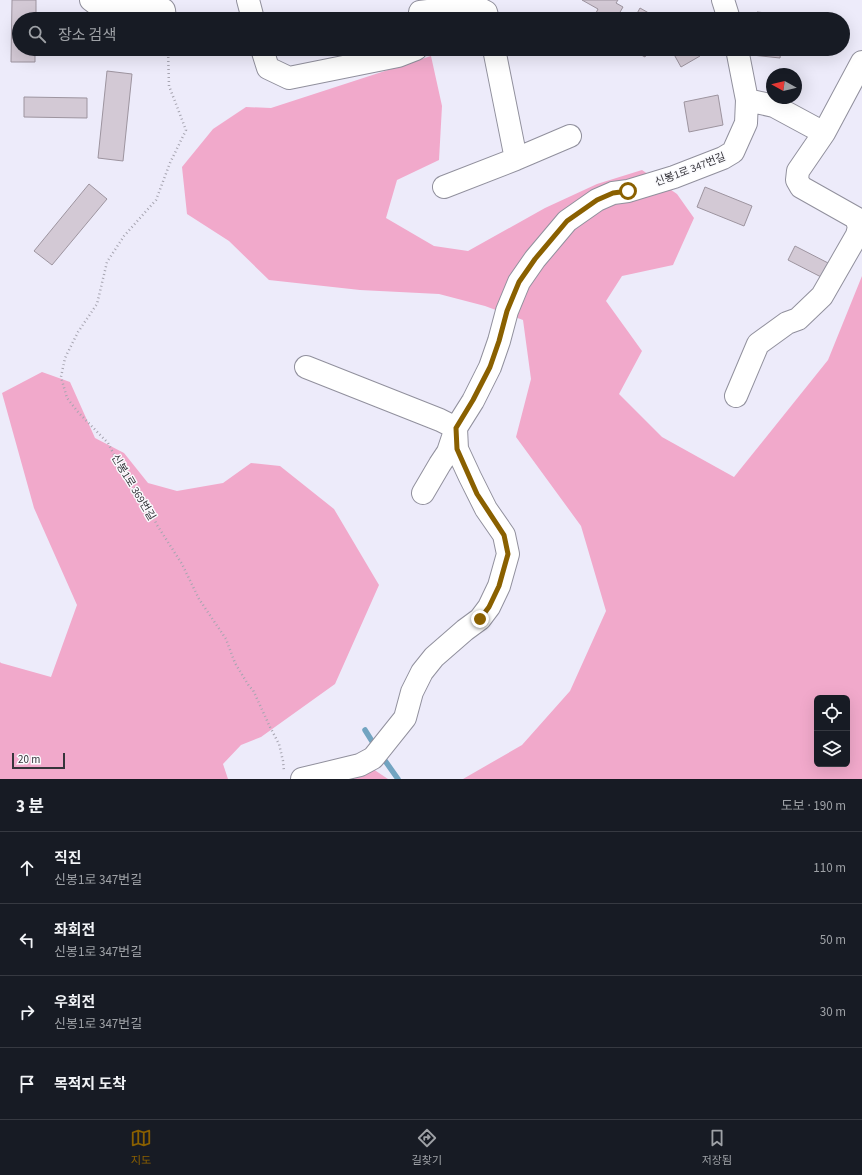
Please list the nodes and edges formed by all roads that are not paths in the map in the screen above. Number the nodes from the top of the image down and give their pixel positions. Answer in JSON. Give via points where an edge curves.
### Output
{"nodes":[{"id":1,"x":92,"y":0,"type":"edge"},
{"id":2,"x":248,"y":0,"type":"edge"},
{"id":3,"x":723,"y":0,"type":"edge"},
{"id":4,"x":420,"y":10,"type":"edge"},
{"id":5,"x":164,"y":12,"type":"edge"},
{"id":6,"x":251,"y":12,"type":"edge"},
{"id":7,"x":486,"y":12,"type":"edge"},
{"id":8,"x":727,"y":12,"type":"edge"},
{"id":9,"x":264,"y":56,"type":"edge"},
{"id":10,"x":398,"y":56,"type":"edge"},
{"id":11,"x":495,"y":56,"type":"edge"},
{"id":12,"x":738,"y":56,"type":"edge"},
{"id":13,"x":862,"y":62,"type":"edge"},
{"id":14,"x":747,"y":100,"type":"junction"},
{"id":15,"x":824,"y":133,"type":"junction"},
{"id":16,"x":570,"y":136,"type":"dead end"},
{"id":17,"x":516,"y":159,"type":"junction"},
{"id":18,"x":444,"y":187,"type":"dead end"},
{"id":19,"x":306,"y":367,"type":"dead end"},
{"id":20,"x":736,"y":396,"type":"dead end"},
{"id":21,"x":456,"y":428,"type":"junction"},
{"id":22,"x":423,"y":493,"type":"dead end"},
{"id":23,"x":293,"y":776,"type":"edge"}],
"edges":[{"from":1,"to":5,"type":"street","via":[[95,3],[128,4]]},
{"from":2,"to":6,"type":"street"},
{"from":3,"to":8,"type":"street"},
{"from":4,"to":7,"type":"street","via":[[473,5]]},
{"from":9,"to":10,"type":"street","via":[[268,68],[289,78]]},
{"from":11,"to":17,"type":"street"},
{"from":12,"to":14,"type":"street","name":"신봉1로 347번길"},
{"from":13,"to":15,"type":"street"},
{"from":14,"to":15,"type":"street","via":[[774,106]]},
{"from":14,"to":21,"type":"street","name":"신봉1로 347번길","via":[[746,123],[733,152],[674,177],[613,193],[597,200],[567,221],[555,234],[519,282],[490,367]]},
{"from":15,"to":20,"type":"street","via":[[798,171],[798,180],[801,187],[856,218],[859,226],[857,235],[822,296],[798,319],[787,323],[758,344]]},
{"from":16,"to":17,"type":"street"},
{"from":17,"to":18,"type":"street"},
{"from":19,"to":21,"type":"street"},
{"from":21,"to":22,"type":"street","name":"신봉1로 347번길","via":[[448,452]]},
{"from":21,"to":23,"type":"street","via":[[457,449],[477,494],[504,535],[508,554],[499,586],[480,619],[434,656],[422,672],[412,692],[405,718],[373,758],[360,765]]}]}
